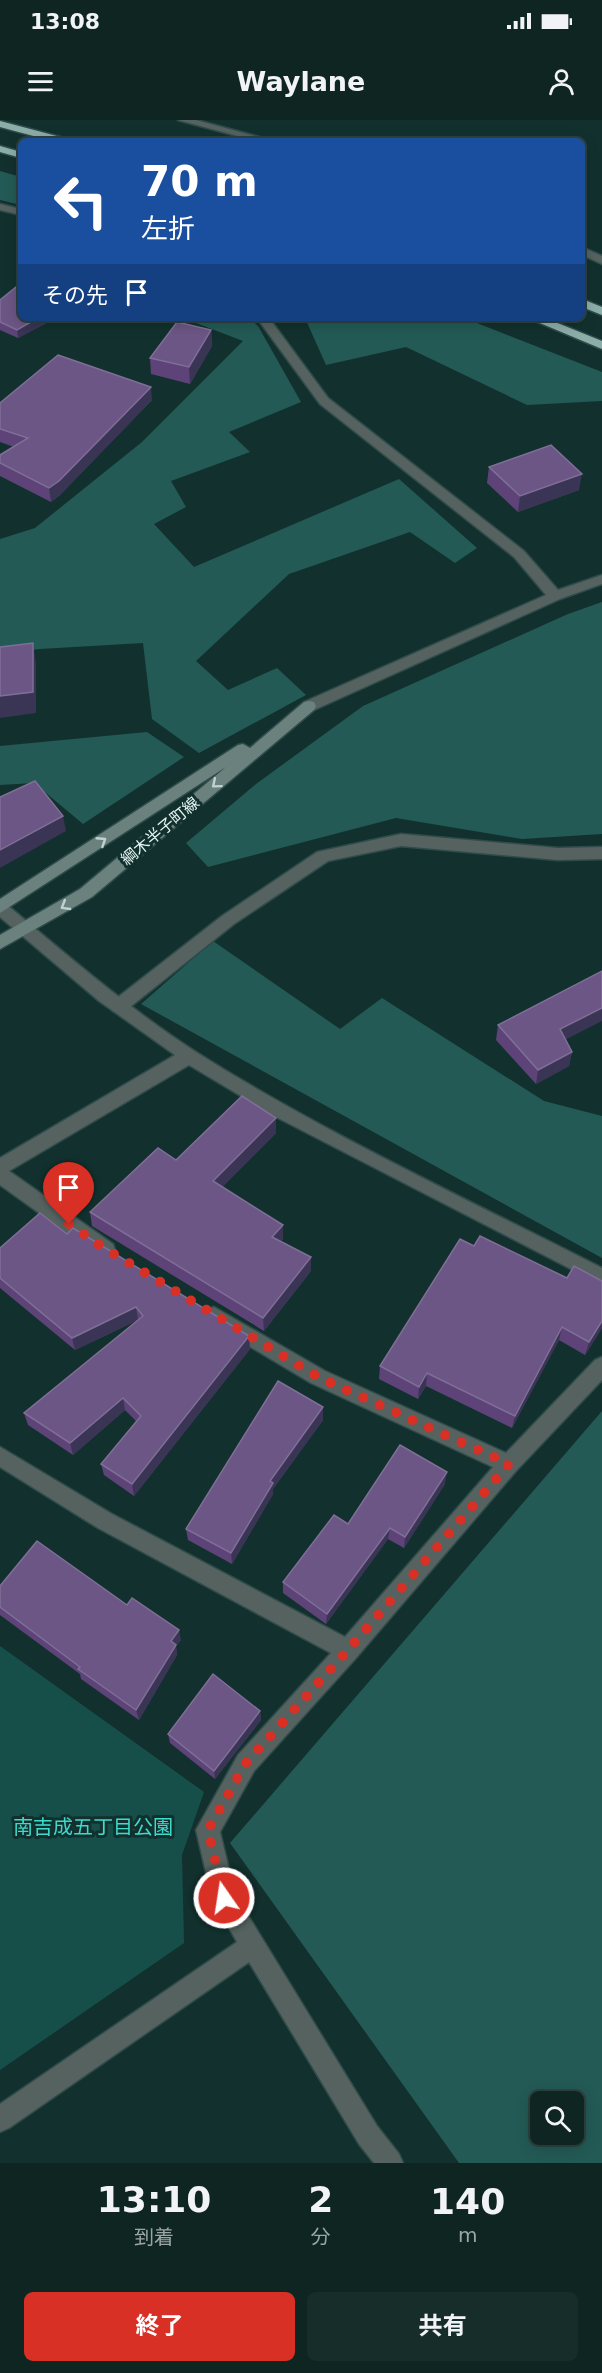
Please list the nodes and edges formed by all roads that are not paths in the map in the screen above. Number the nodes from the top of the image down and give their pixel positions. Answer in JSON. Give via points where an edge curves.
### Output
{"nodes":[{"id":1,"x":183,"y":120,"type":"edge"},
{"id":2,"x":0,"y":124,"type":"edge"},
{"id":3,"x":53,"y":138,"type":"edge"},
{"id":4,"x":257,"y":138,"type":"edge"},
{"id":5,"x":0,"y":149,"type":"edge"},
{"id":6,"x":18,"y":154,"type":"edge"},
{"id":7,"x":0,"y":207,"type":"edge"},
{"id":8,"x":18,"y":211,"type":"edge"},
{"id":9,"x":585,"y":252,"type":"edge"},
{"id":10,"x":602,"y":261,"type":"edge"},
{"id":11,"x":585,"y":304,"type":"edge"},
{"id":12,"x":602,"y":311,"type":"edge"},
{"id":13,"x":265,"y":321,"type":"edge"},
{"id":14,"x":542,"y":321,"type":"edge"},
{"id":15,"x":602,"y":345,"type":"edge"},
{"id":16,"x":602,"y":579,"type":"edge"},
{"id":17,"x":555,"y":596,"type":"junction"},
{"id":18,"x":309,"y":706,"type":"junction"},
{"id":19,"x":602,"y":854,"type":"edge"},
{"id":20,"x":0,"y":907,"type":"edge"},
{"id":21,"x":26,"y":929,"type":"junction"},
{"id":22,"x":0,"y":943,"type":"edge"},
{"id":23,"x":119,"y":1006,"type":"junction"},
{"id":24,"x":189,"y":1056,"type":"junction"},
{"id":25,"x":0,"y":1167,"type":"edge"},
{"id":26,"x":0,"y":1175,"type":"edge"},
{"id":27,"x":123,"y":1260,"type":"edge"},
{"id":28,"x":602,"y":1277,"type":"edge"},
{"id":29,"x":199,"y":1306,"type":"edge"},
{"id":30,"x":602,"y":1366,"type":"edge"},
{"id":31,"x":0,"y":1456,"type":"edge"},
{"id":32,"x":509,"y":1464,"type":"junction"},
{"id":33,"x":348,"y":1650,"type":"junction"},
{"id":34,"x":253,"y":1945,"type":"junction"},
{"id":35,"x":0,"y":2119,"type":"edge"},
{"id":36,"x":390,"y":2163,"type":"edge"}],
"edges":[{"from":1,"to":4,"type":"street"},
{"from":2,"to":3,"type":"highway"},
{"from":5,"to":6,"type":"highway"},
{"from":7,"to":8,"type":"street"},
{"from":9,"to":10,"type":"street"},
{"from":11,"to":12,"type":"highway"},
{"from":13,"to":17,"type":"street","via":[[324,401],[519,554]]},
{"from":14,"to":15,"type":"highway"},
{"from":16,"to":17,"type":"street"},
{"from":17,"to":18,"type":"street"},
{"from":20,"to":18,"type":"street","one_way":true},
{"from":18,"to":21,"type":"street","name":"綱木半子町線","one_way":true,"via":[[86,893]]},
{"from":19,"to":23,"type":"street","via":[[558,854],[401,840],[323,856],[228,920]]},
{"from":20,"to":21,"type":"street"},
{"from":21,"to":22,"type":"street","name":"綱木半子町線"},
{"from":21,"to":23,"type":"street"},
{"from":23,"to":24,"type":"street"},
{"from":24,"to":25,"type":"street"},
{"from":24,"to":28,"type":"street","via":[[284,1113]]},
{"from":26,"to":27,"type":"street"},
{"from":29,"to":32,"type":"street","via":[[318,1377]]},
{"from":30,"to":32,"type":"street"},
{"from":31,"to":33,"type":"street","via":[[105,1521]]},
{"from":32,"to":33,"type":"street"},
{"from":33,"to":34,"type":"street","via":[[246,1763],[208,1830],[224,1898]]},
{"from":34,"to":35,"type":"street"},
{"from":34,"to":36,"type":"street","via":[[368,2135]]}]}
